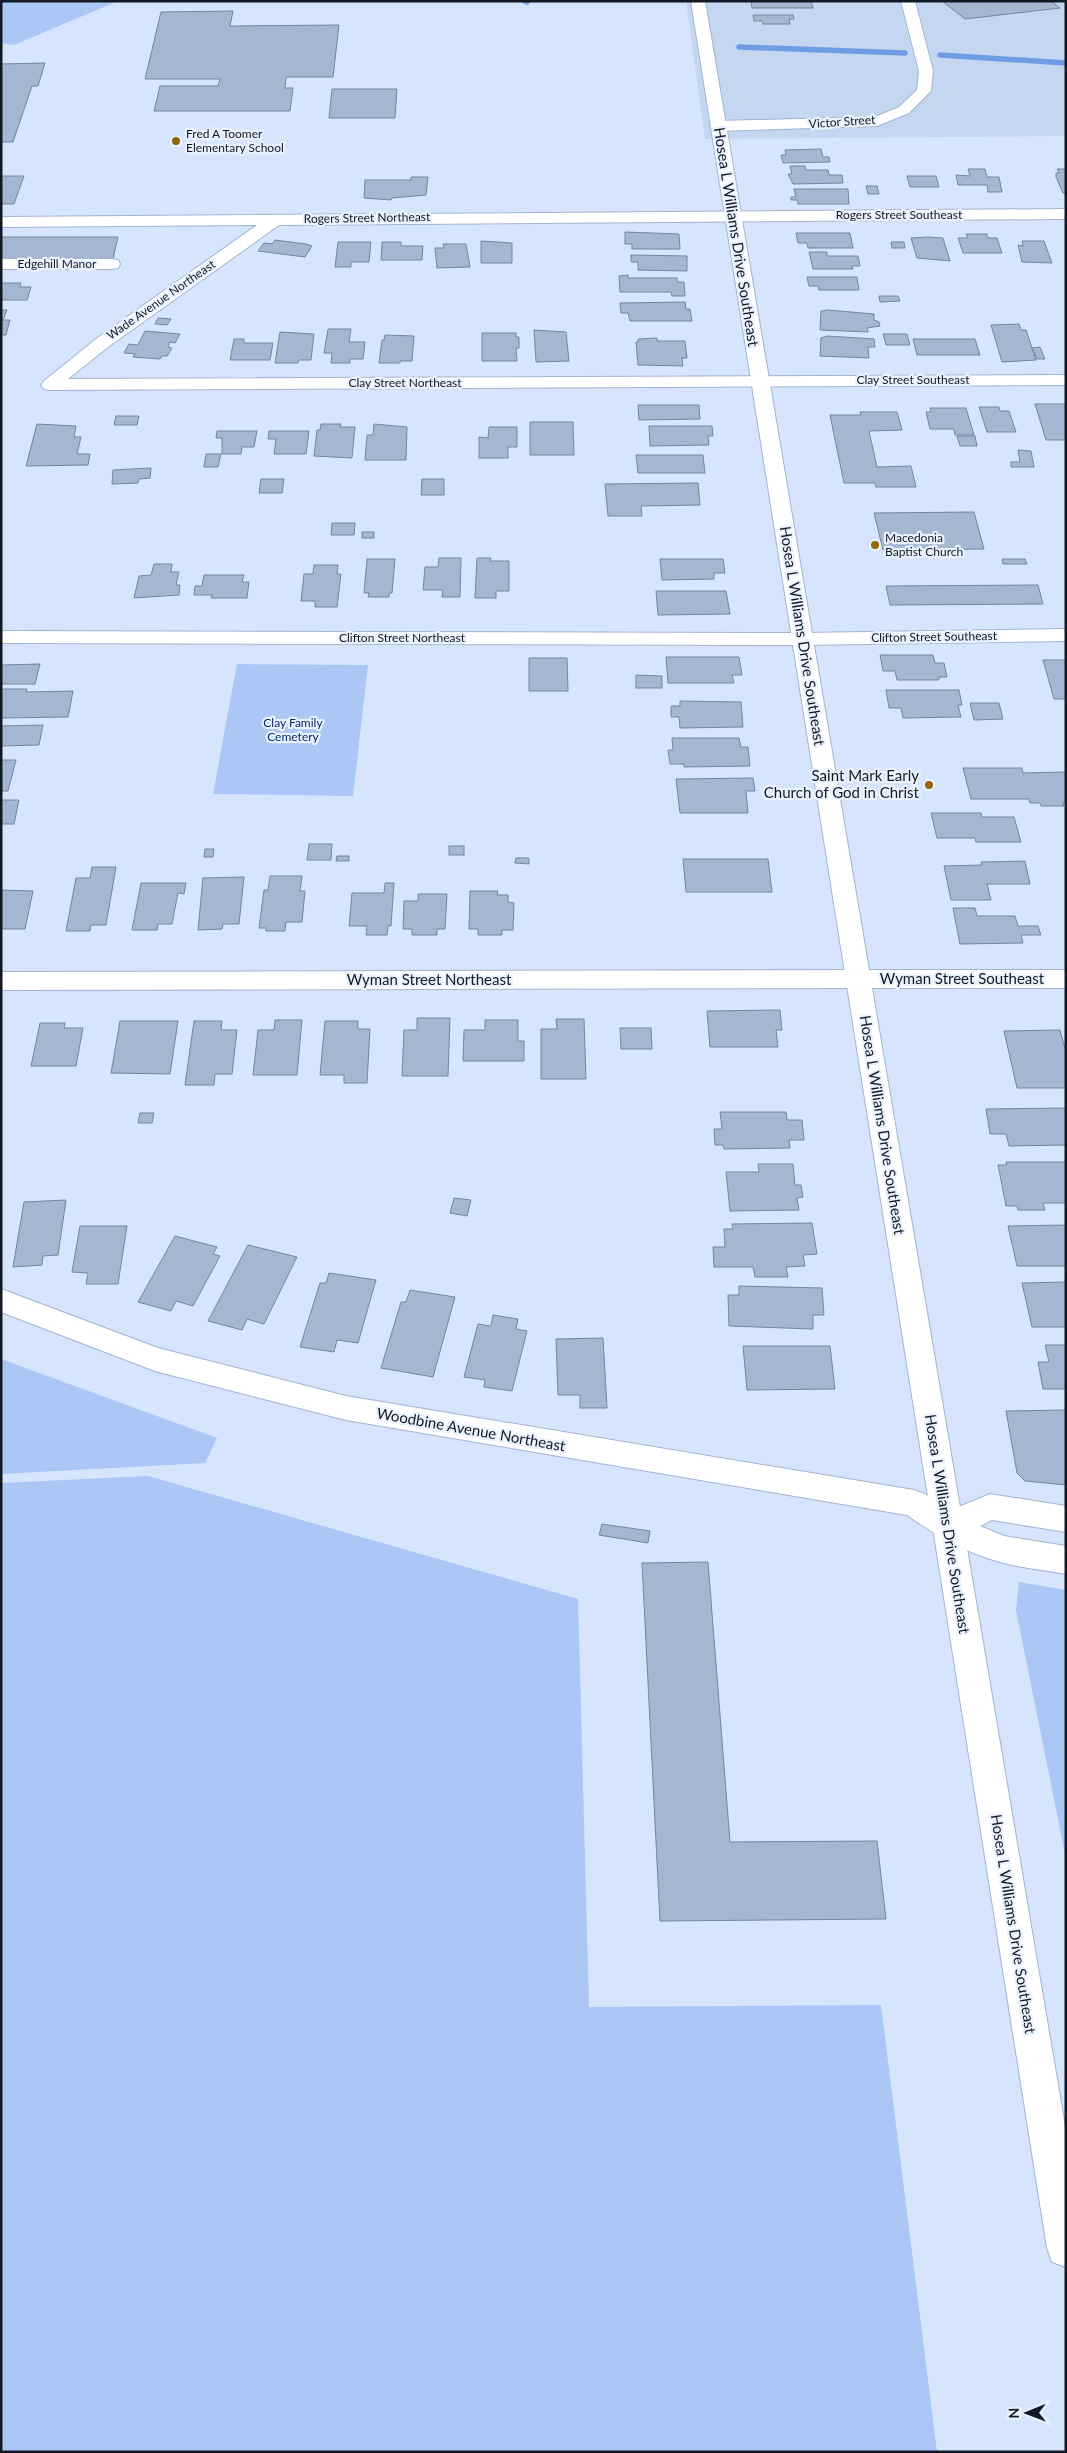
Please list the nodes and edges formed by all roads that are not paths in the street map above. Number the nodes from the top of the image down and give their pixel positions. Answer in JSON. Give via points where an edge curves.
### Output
{"nodes":[{"id":1,"x":698,"y":1,"type":"edge"},
{"id":2,"x":908,"y":1,"type":"edge"},
{"id":3,"x":718,"y":126,"type":"junction"},
{"id":4,"x":1066,"y":214,"type":"edge"},
{"id":5,"x":733,"y":216,"type":"junction"},
{"id":6,"x":275,"y":220,"type":"junction"},
{"id":7,"x":1,"y":222,"type":"edge"},
{"id":8,"x":1,"y":264,"type":"edge"},
{"id":9,"x":112,"y":264,"type":"dead end"},
{"id":10,"x":760,"y":380,"type":"junction"},
{"id":11,"x":1066,"y":380,"type":"edge"},
{"id":12,"x":50,"y":385,"type":"joint"},
{"id":13,"x":1066,"y":635,"type":"edge"},
{"id":14,"x":1,"y":636,"type":"edge"},
{"id":15,"x":802,"y":639,"type":"junction"},
{"id":16,"x":858,"y":978,"type":"junction"},
{"id":17,"x":1066,"y":979,"type":"edge"},
{"id":18,"x":1,"y":981,"type":"edge"},
{"id":19,"x":1,"y":1300,"type":"edge"},
{"id":20,"x":1066,"y":1519,"type":"edge"},
{"id":21,"x":947,"y":1526,"type":"junction"},
{"id":22,"x":1066,"y":1560,"type":"edge"},
{"id":23,"x":1066,"y":2248,"type":"edge"}],
"edges":[{"from":1,"to":3,"type":"street","name":"Hosea L Williams Drive Southeast"},
{"from":2,"to":3,"type":"street","name":"Victor Street","via":[[926,71],[924,91],[904,110],[877,122]]},
{"from":3,"to":5,"type":"street","name":"Hosea L Williams Drive Southeast"},
{"from":4,"to":5,"type":"street","name":"Rogers Street Southeast"},
{"from":5,"to":6,"type":"street","name":"Rogers Street Northeast"},
{"from":5,"to":10,"type":"street","name":"Hosea L Williams Drive Southeast"},
{"from":6,"to":7,"type":"street","name":"Rogers Street Northeast"},
{"from":6,"to":12,"type":"street","name":"Wade Avenue Northeast","via":[[102,343]]},
{"from":8,"to":9,"type":"street","name":"Edgehill Manor"},
{"from":10,"to":11,"type":"street","name":"Clay Street Southeast"},
{"from":10,"to":12,"type":"street","name":"Clay Street Northeast"},
{"from":10,"to":15,"type":"street","name":"Hosea L Williams Drive Southeast"},
{"from":13,"to":15,"type":"street","name":"Clifton Street Southeast"},
{"from":14,"to":15,"type":"street","name":"Clifton Street Northeast"},
{"from":15,"to":16,"type":"street","name":"Hosea L Williams Drive Southeast"},
{"from":16,"to":17,"type":"street","name":"Wyman Street Southeast"},
{"from":16,"to":18,"type":"street","name":"Wyman Street Northeast"},
{"from":16,"to":21,"type":"street","name":"Hosea L Williams Drive Southeast"},
{"from":19,"to":21,"type":"street","name":"Woodbine Avenue Northeast","via":[[156,1359],[346,1408],[914,1503]]},
{"from":20,"to":21,"type":"street","via":[[990,1508]]},
{"from":21,"to":22,"type":"street","name":"Woodbine Avenue Northeast","via":[[1000,1549]]},
{"from":21,"to":23,"type":"street","name":"Hosea L Williams Drive Southeast"}]}
